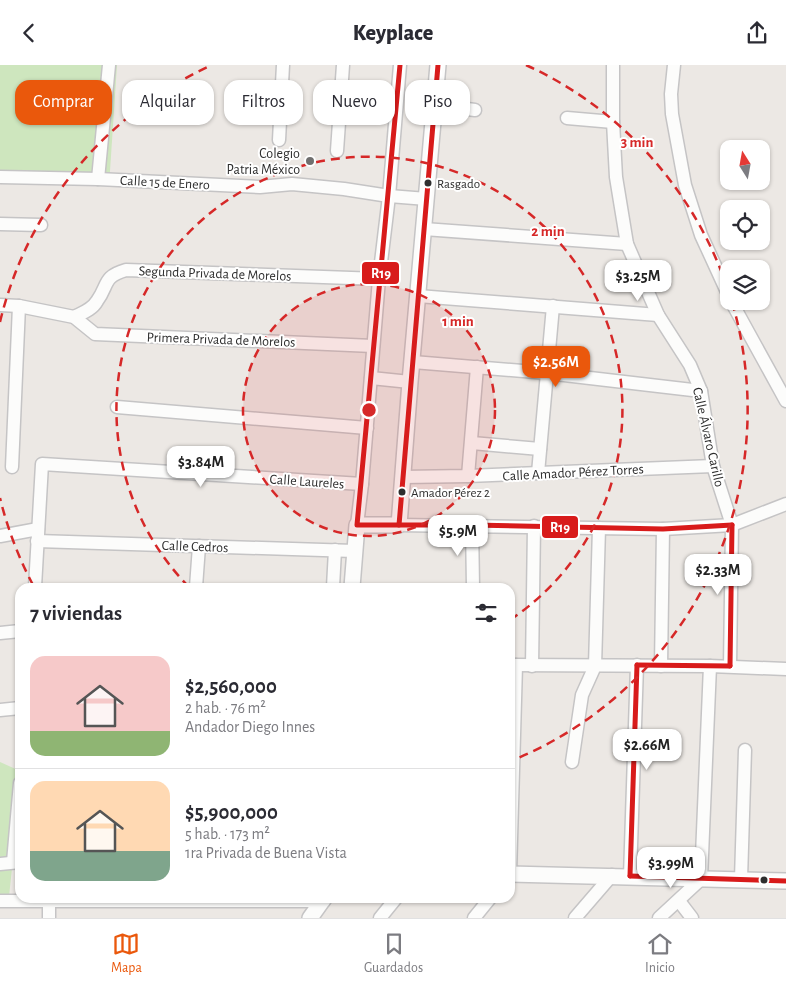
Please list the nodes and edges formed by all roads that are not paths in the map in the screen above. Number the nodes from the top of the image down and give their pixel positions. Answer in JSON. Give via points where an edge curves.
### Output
{"nodes":[{"id":1,"x":108,"y":65,"type":"edge"},
{"id":2,"x":283,"y":65,"type":"edge"},
{"id":3,"x":343,"y":65,"type":"edge"},
{"id":4,"x":400,"y":65,"type":"edge"},
{"id":5,"x":438,"y":65,"type":"edge"},
{"id":6,"x":614,"y":65,"type":"edge"},
{"id":7,"x":674,"y":65,"type":"edge"},
{"id":8,"x":437,"y":80,"type":"edge"},
{"id":9,"x":470,"y":109,"type":"edge"},
{"id":10,"x":475,"y":110,"type":"dead end"},
{"id":11,"x":567,"y":118,"type":"dead end"},
{"id":12,"x":613,"y":122,"type":"junction"},
{"id":13,"x":433,"y":125,"type":"edge"},
{"id":14,"x":279,"y":140,"type":"dead end"},
{"id":15,"x":337,"y":151,"type":"dead end"},
{"id":16,"x":0,"y":177,"type":"edge"},
{"id":17,"x":98,"y":179,"type":"junction"},
{"id":18,"x":389,"y":196,"type":"junction"},
{"id":19,"x":427,"y":199,"type":"junction"},
{"id":20,"x":0,"y":224,"type":"edge"},
{"id":21,"x":41,"y":225,"type":"dead end"},
{"id":22,"x":424,"y":229,"type":"junction"},
{"id":23,"x":627,"y":244,"type":"junction"},
{"id":24,"x":720,"y":276,"type":"edge"},
{"id":25,"x":379,"y":279,"type":"junction"},
{"id":26,"x":418,"y":296,"type":"junction"},
{"id":27,"x":0,"y":305,"type":"edge"},
{"id":28,"x":19,"y":306,"type":"junction"},
{"id":29,"x":553,"y":306,"type":"junction"},
{"id":30,"x":736,"y":310,"type":"edge"},
{"id":31,"x":658,"y":315,"type":"junction"},
{"id":32,"x":74,"y":317,"type":"junction"},
{"id":33,"x":373,"y":346,"type":"junction"},
{"id":34,"x":413,"y":362,"type":"junction"},
{"id":35,"x":477,"y":367,"type":"junction"},
{"id":36,"x":547,"y":373,"type":"junction"},
{"id":37,"x":371,"y":378,"type":"junction"},
{"id":38,"x":410,"y":382,"type":"junction"},
{"id":39,"x":701,"y":391,"type":"junction"},
{"id":40,"x":786,"y":401,"type":"edge"},
{"id":41,"x":117,"y":407,"type":"dead end"},
{"id":42,"x":13,"y":422,"type":"junction"},
{"id":43,"x":0,"y":425,"type":"edge"},
{"id":44,"x":368,"y":428,"type":"junction"},
{"id":45,"x":472,"y":443,"type":"junction"},
{"id":46,"x":540,"y":449,"type":"junction"},
{"id":47,"x":713,"y":466,"type":"junction"},
{"id":48,"x":12,"y":467,"type":"dead end"},
{"id":49,"x":538,"y":473,"type":"junction"},
{"id":50,"x":468,"y":476,"type":"junction"},
{"id":51,"x":403,"y":477,"type":"junction"},
{"id":52,"x":362,"y":484,"type":"junction"},
{"id":53,"x":786,"y":504,"type":"edge"},
{"id":54,"x":357,"y":525,"type":"junction"},
{"id":55,"x":399,"y":525,"type":"junction"},
{"id":56,"x":472,"y":525,"type":"junction"},
{"id":57,"x":732,"y":525,"type":"junction"},
{"id":58,"x":534,"y":526,"type":"junction"},
{"id":59,"x":599,"y":528,"type":"junction"},
{"id":60,"x":664,"y":529,"type":"junction"},
{"id":61,"x":37,"y":535,"type":"junction"},
{"id":62,"x":0,"y":536,"type":"edge"},
{"id":63,"x":200,"y":546,"type":"junction"},
{"id":64,"x":335,"y":551,"type":"junction"},
{"id":65,"x":354,"y":551,"type":"junction"},
{"id":66,"x":35,"y":583,"type":"edge"},
{"id":67,"x":196,"y":583,"type":"edge"},
{"id":68,"x":332,"y":583,"type":"edge"},
{"id":69,"x":352,"y":583,"type":"edge"},
{"id":70,"x":473,"y":583,"type":"edge"},
{"id":71,"x":15,"y":632,"type":"edge"},
{"id":72,"x":0,"y":633,"type":"edge"},
{"id":73,"x":515,"y":665,"type":"edge"},
{"id":74,"x":637,"y":665,"type":"junction"},
{"id":75,"x":661,"y":665,"type":"junction"},
{"id":76,"x":710,"y":665,"type":"junction"},
{"id":77,"x":532,"y":666,"type":"junction"},
{"id":78,"x":595,"y":666,"type":"junction"},
{"id":79,"x":730,"y":666,"type":"junction"},
{"id":80,"x":786,"y":669,"type":"edge"},
{"id":81,"x":15,"y":708,"type":"edge"},
{"id":82,"x":0,"y":710,"type":"edge"},
{"id":83,"x":745,"y":749,"type":"dead end"},
{"id":84,"x":572,"y":762,"type":"dead end"},
{"id":85,"x":15,"y":862,"type":"edge"},
{"id":86,"x":0,"y":864,"type":"edge"},
{"id":87,"x":515,"y":874,"type":"edge"},
{"id":88,"x":612,"y":875,"type":"junction"},
{"id":89,"x":630,"y":876,"type":"junction"},
{"id":90,"x":701,"y":879,"type":"junction"},
{"id":91,"x":741,"y":879,"type":"junction"},
{"id":92,"x":786,"y":881,"type":"edge"},
{"id":93,"x":0,"y":901,"type":"edge"},
{"id":94,"x":15,"y":901,"type":"edge"},
{"id":95,"x":679,"y":901,"type":"junction"},
{"id":96,"x":49,"y":903,"type":"edge"},
{"id":97,"x":321,"y":903,"type":"edge"},
{"id":98,"x":392,"y":903,"type":"edge"},
{"id":99,"x":486,"y":903,"type":"edge"},
{"id":100,"x":49,"y":918,"type":"edge"},
{"id":101,"x":310,"y":918,"type":"edge"},
{"id":102,"x":380,"y":918,"type":"edge"},
{"id":103,"x":474,"y":918,"type":"edge"},
{"id":104,"x":575,"y":918,"type":"edge"},
{"id":105,"x":659,"y":918,"type":"edge"},
{"id":106,"x":692,"y":918,"type":"edge"}],
"edges":[{"from":1,"to":17,"type":"street"},
{"from":2,"to":14,"type":"street"},
{"from":3,"to":15,"type":"street"},
{"from":4,"to":18,"type":"street"},
{"from":5,"to":8,"type":"street"},
{"from":6,"to":12,"type":"street","name":"Calle Álvaro Carillo"},
{"from":7,"to":24,"type":"street","via":[[670,94],[685,185],[701,235]]},
{"from":9,"to":10,"type":"street"},
{"from":11,"to":12,"type":"street"},
{"from":12,"to":23,"type":"street","name":"Calle Álvaro Carillo","via":[[616,177]]},
{"from":13,"to":19,"type":"street"},
{"from":16,"to":17,"type":"street","name":"Calle 15 de Enero"},
{"from":17,"to":18,"type":"street","name":"Calle 15 de Enero","via":[[260,187],[292,185]]},
{"from":18,"to":19,"type":"street","name":"Calle 15 de Enero"},
{"from":18,"to":25,"type":"street"},
{"from":19,"to":22,"type":"street"},
{"from":20,"to":21,"type":"street"},
{"from":22,"to":23,"type":"street"},
{"from":22,"to":26,"type":"street"},
{"from":23,"to":31,"type":"street","name":"Calle Álvaro Carillo"},
{"from":25,"to":32,"type":"street","name":"Segunda Privada de Morelos","via":[[126,270],[115,273],[88,311]]},
{"from":25,"to":33,"type":"street"},
{"from":26,"to":29,"type":"street"},
{"from":26,"to":34,"type":"street"},
{"from":27,"to":28,"type":"street"},
{"from":28,"to":32,"type":"street"},
{"from":28,"to":42,"type":"street"},
{"from":29,"to":31,"type":"street"},
{"from":29,"to":36,"type":"street"},
{"from":30,"to":40,"type":"street"},
{"from":31,"to":39,"type":"street","name":"Calle Álvaro Carillo","via":[[690,365]]},
{"from":32,"to":33,"type":"street","name":"Primera Privada de Morelos","via":[[96,334]]},
{"from":33,"to":37,"type":"street"},
{"from":34,"to":35,"type":"street"},
{"from":34,"to":38,"type":"street"},
{"from":35,"to":36,"type":"street"},
{"from":35,"to":45,"type":"street"},
{"from":36,"to":39,"type":"street"},
{"from":36,"to":46,"type":"street"},
{"from":37,"to":38,"type":"street"},
{"from":37,"to":44,"type":"street"},
{"from":38,"to":51,"type":"street"},
{"from":39,"to":47,"type":"street","name":"Calle Álvaro Carillo"},
{"from":41,"to":44,"type":"street"},
{"from":42,"to":43,"type":"street"},
{"from":42,"to":48,"type":"street"},
{"from":44,"to":52,"type":"street"},
{"from":45,"to":46,"type":"street"},
{"from":45,"to":50,"type":"street"},
{"from":46,"to":49,"type":"street"},
{"from":47,"to":49,"type":"street","name":"Calle Amador Pérez Torres"},
{"from":47,"to":57,"type":"street","name":"Calle Álvaro Carillo"},
{"from":49,"to":50,"type":"street","name":"Calle Amador Pérez Torres"},
{"from":50,"to":51,"type":"street","name":"Calle Amador Pérez Torres"},
{"from":51,"to":55,"type":"street"},
{"from":52,"to":54,"type":"street"},
{"from":52,"to":61,"type":"street","name":"Calle Laureles","via":[[42,464]]},
{"from":53,"to":57,"type":"street"},
{"from":54,"to":55,"type":"street"},
{"from":54,"to":65,"type":"street"},
{"from":55,"to":56,"type":"street"},
{"from":56,"to":58,"type":"street"},
{"from":56,"to":70,"type":"street"},
{"from":57,"to":60,"type":"street"},
{"from":57,"to":79,"type":"street","name":"Calle Álvaro Carillo"},
{"from":58,"to":59,"type":"street"},
{"from":58,"to":77,"type":"street"},
{"from":59,"to":60,"type":"street"},
{"from":59,"to":78,"type":"street"},
{"from":60,"to":75,"type":"street"},
{"from":61,"to":62,"type":"street","name":"Calle Cedros"},
{"from":61,"to":63,"type":"street","name":"Calle Cedros"},
{"from":61,"to":66,"type":"street"},
{"from":63,"to":64,"type":"street","name":"Calle Cedros"},
{"from":63,"to":67,"type":"street"},
{"from":64,"to":65,"type":"street","name":"Calle Cedros"},
{"from":64,"to":68,"type":"street"},
{"from":65,"to":69,"type":"street"},
{"from":71,"to":72,"type":"street"},
{"from":73,"to":77,"type":"street"},
{"from":74,"to":75,"type":"street"},
{"from":74,"to":78,"type":"street"},
{"from":74,"to":89,"type":"street"},
{"from":75,"to":76,"type":"street"},
{"from":76,"to":79,"type":"street"},
{"from":76,"to":90,"type":"street"},
{"from":77,"to":78,"type":"street"},
{"from":78,"to":84,"type":"street","via":[[582,695]]},
{"from":79,"to":80,"type":"street"},
{"from":81,"to":82,"type":"street"},
{"from":83,"to":91,"type":"street"},
{"from":85,"to":86,"type":"street"},
{"from":87,"to":88,"type":"street"},
{"from":88,"to":89,"type":"street"},
{"from":88,"to":104,"type":"street"},
{"from":89,"to":90,"type":"street"},
{"from":90,"to":91,"type":"street"},
{"from":90,"to":95,"type":"street"},
{"from":91,"to":92,"type":"street"},
{"from":93,"to":94,"type":"street"},
{"from":95,"to":105,"type":"street"},
{"from":95,"to":106,"type":"street"},
{"from":96,"to":100,"type":"street"},
{"from":97,"to":101,"type":"street"},
{"from":98,"to":102,"type":"street"},
{"from":99,"to":103,"type":"street"}]}
